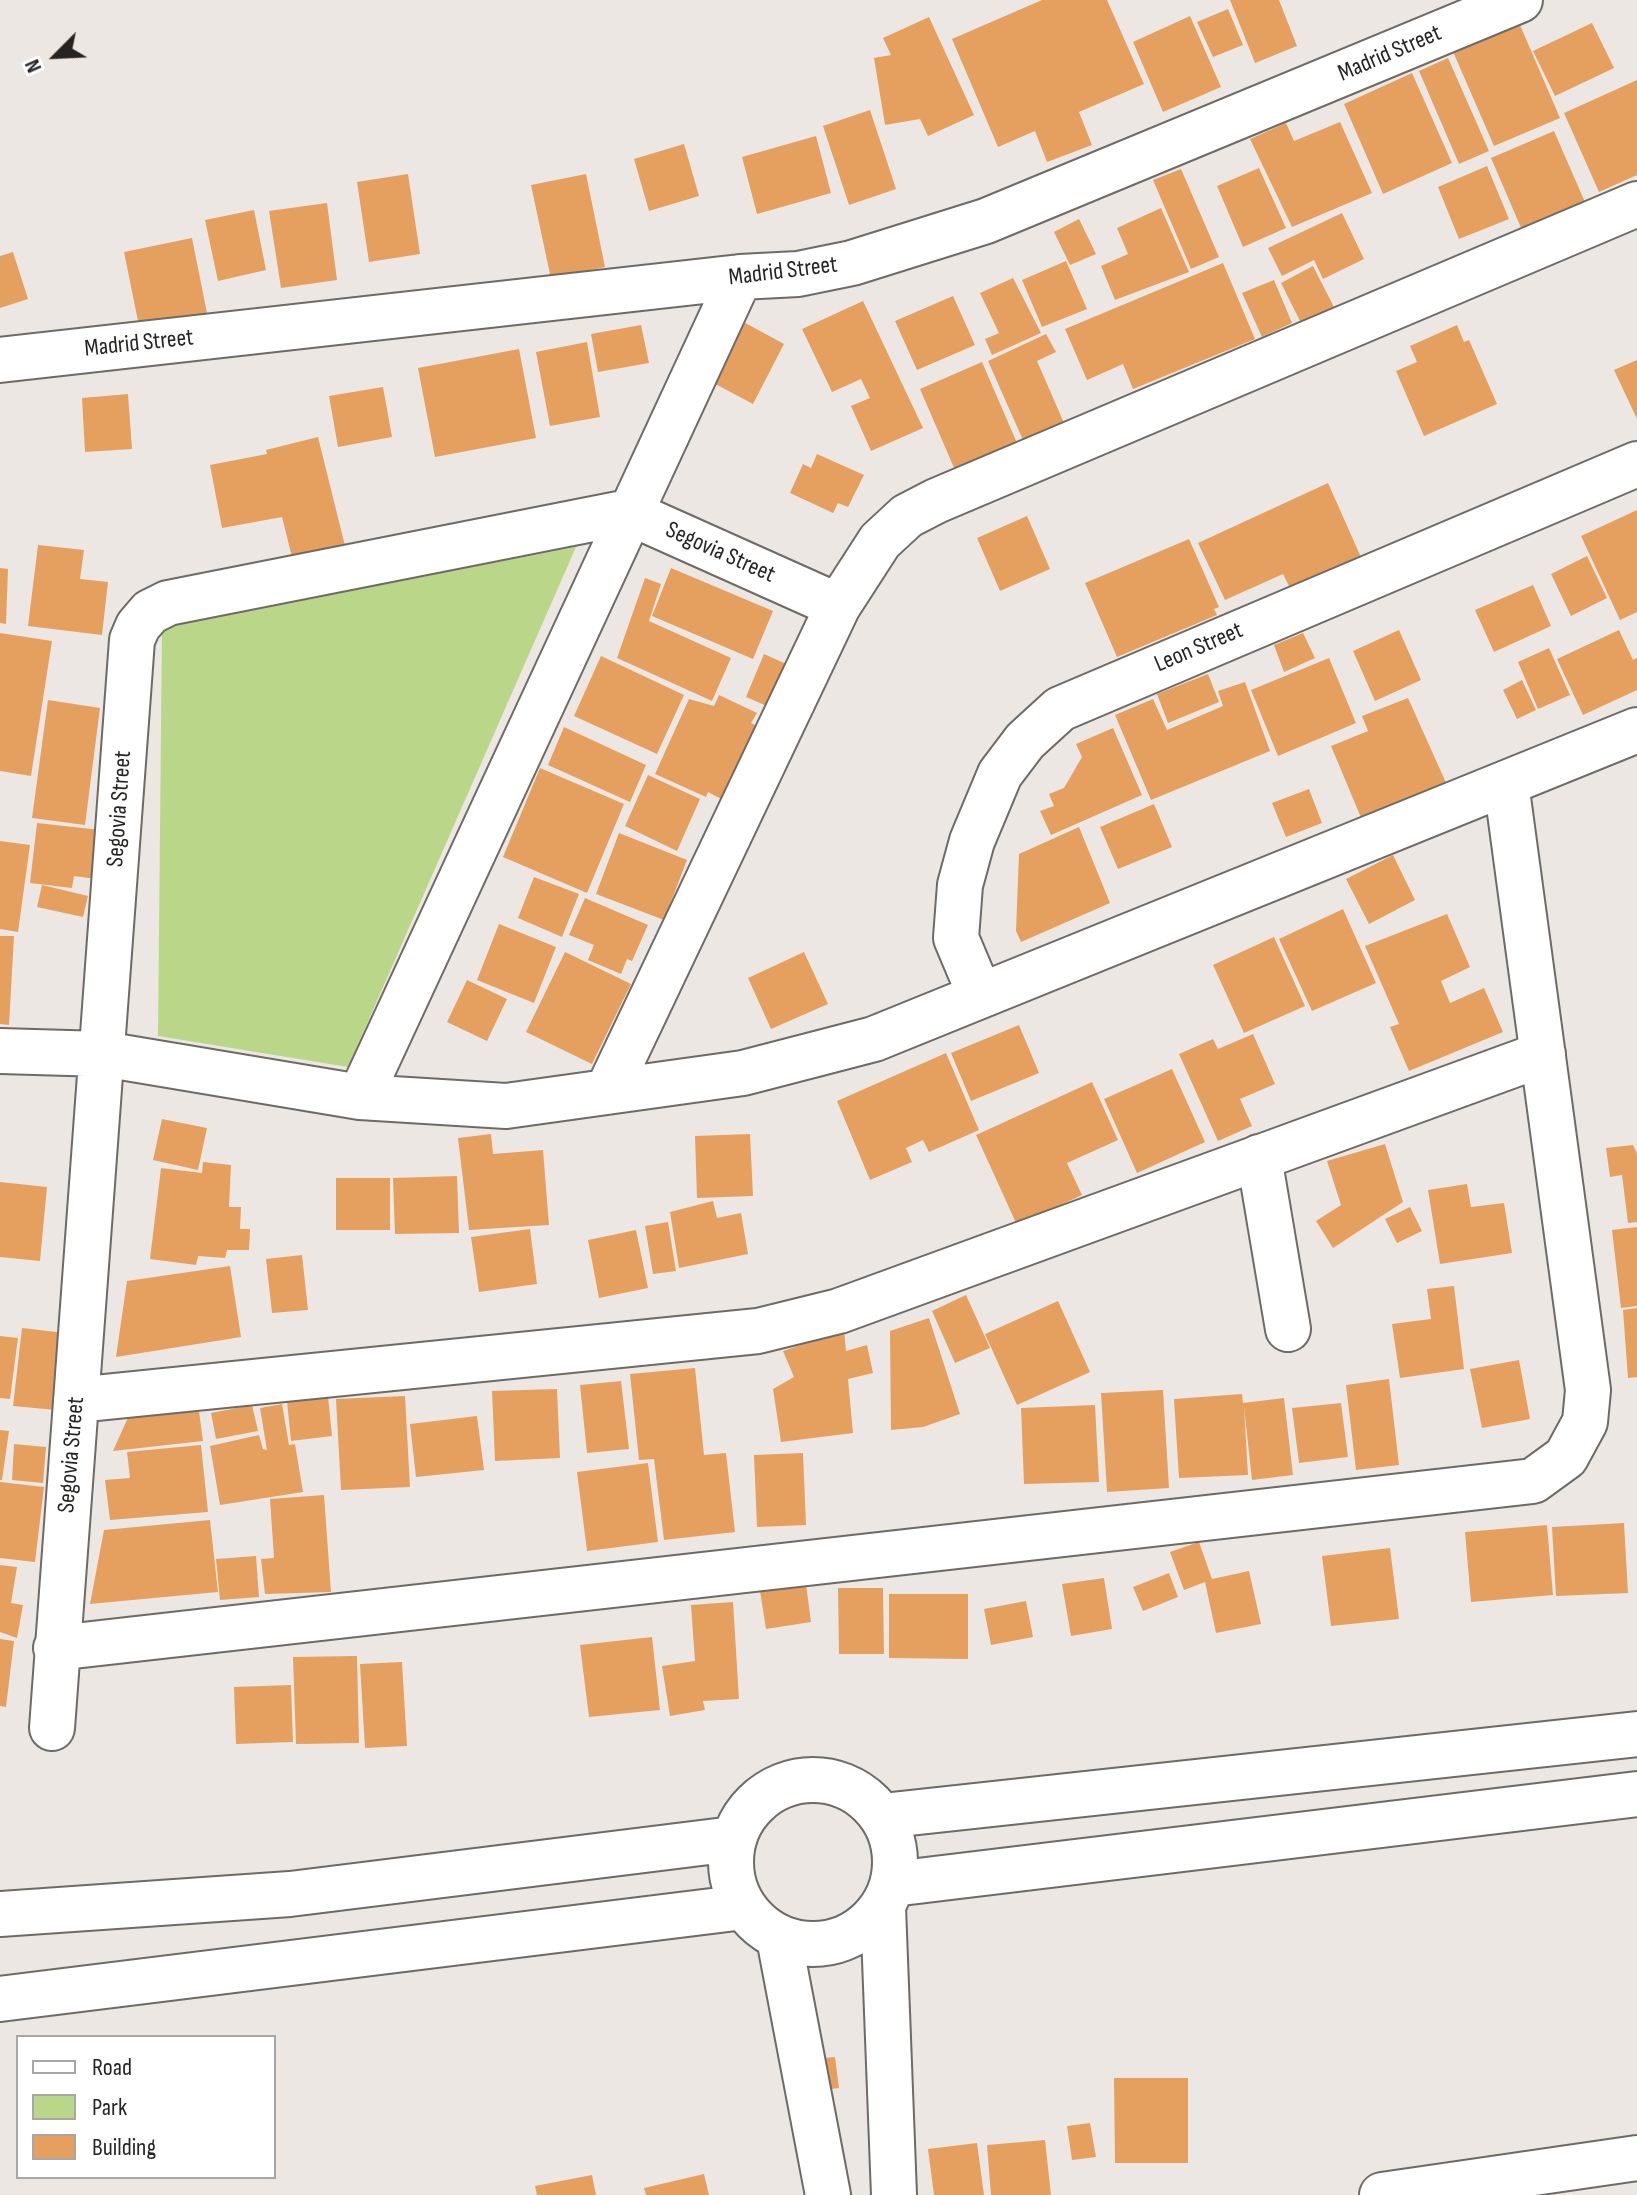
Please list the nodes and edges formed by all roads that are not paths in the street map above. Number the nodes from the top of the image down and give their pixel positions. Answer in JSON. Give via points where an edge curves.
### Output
{"nodes":[{"id":1,"x":1520,"y":0,"type":"edge"},
{"id":2,"x":1637,"y":204,"type":"edge"},
{"id":3,"x":740,"y":277,"type":"junction"},
{"id":4,"x":0,"y":360,"type":"edge"},
{"id":5,"x":1637,"y":464,"type":"edge"},
{"id":6,"x":628,"y":512,"type":"junction"},
{"id":7,"x":838,"y":606,"type":"junction"},
{"id":8,"x":1637,"y":730,"type":"edge"},
{"id":9,"x":1506,"y":783,"type":"junction"},
{"id":10,"x":980,"y":995,"type":"junction"},
{"id":11,"x":0,"y":1051,"type":"edge"},
{"id":12,"x":103,"y":1054,"type":"junction"},
{"id":13,"x":1543,"y":1054,"type":"junction"},
{"id":14,"x":607,"y":1092,"type":"junction"},
{"id":15,"x":360,"y":1097,"type":"junction"},
{"id":16,"x":1259,"y":1157,"type":"junction"},
{"id":17,"x":1288,"y":1329,"type":"dead end"},
{"id":18,"x":76,"y":1400,"type":"junction"},
{"id":19,"x":56,"y":1648,"type":"junction"},
{"id":20,"x":52,"y":1728,"type":"dead end"},
{"id":21,"x":1637,"y":1734,"type":"edge"},
{"id":22,"x":1637,"y":1794,"type":"edge"},
{"id":23,"x":882,"y":1816,"type":"junction"},
{"id":24,"x":733,"y":1839,"type":"junction"},
{"id":25,"x":888,"y":1896,"type":"junction"},
{"id":26,"x":744,"y":1907,"type":"junction"},
{"id":27,"x":0,"y":1914,"type":"edge"},
{"id":28,"x":779,"y":1938,"type":"junction"},
{"id":29,"x":0,"y":1999,"type":"edge"},
{"id":30,"x":1637,"y":2158,"type":"edge"},
{"id":31,"x":828,"y":2195,"type":"edge"},
{"id":32,"x":894,"y":2195,"type":"edge"},
{"id":33,"x":1382,"y":2195,"type":"edge"}],
"edges":[{"from":1,"to":3,"type":"street","name":"Madrid Street","via":[[986,221],[852,263],[798,274]]},
{"from":2,"to":7,"type":"street","via":[[936,501],[907,516],[880,541]]},
{"from":3,"to":4,"type":"street","name":"Madrid Street"},
{"from":3,"to":6,"type":"street"},
{"from":5,"to":10,"type":"street","name":"Leon Street","via":[[1060,709],[1025,741],[1000,774],[972,841],[960,885],[956,938]]},
{"from":6,"to":7,"type":"street","name":"Segovia Street"},
{"from":6,"to":12,"type":"street","name":"Segovia Street","via":[[195,597],[150,612],[132,640]]},
{"from":6,"to":15,"type":"street"},
{"from":7,"to":14,"type":"street"},
{"from":8,"to":9,"type":"street"},
{"from":9,"to":10,"type":"street"},
{"from":9,"to":13,"type":"street"},
{"from":10,"to":14,"type":"street","via":[[874,1039],[743,1073]]},
{"from":11,"to":12,"type":"street"},
{"from":12,"to":15,"type":"street"},
{"from":12,"to":18,"type":"street","name":"Segovia Street"},
{"from":13,"to":16,"type":"street"},
{"from":13,"to":19,"type":"street","via":[[1588,1390],[1585,1422],[1566,1457],[1533,1481]]},
{"from":14,"to":15,"type":"street","via":[[506,1106]]},
{"from":16,"to":17,"type":"street"},
{"from":16,"to":18,"type":"street","via":[[839,1311],[758,1331]]},
{"from":18,"to":19,"type":"street","name":"Segovia Street"},
{"from":19,"to":20,"type":"street","name":"Segovia Street"},
{"from":21,"to":23,"type":"street"},
{"from":22,"to":25,"type":"street"},
{"from":23,"to":24,"type":"street","via":[[847,1785],[801,1779],[758,1799]]},
{"from":23,"to":25,"type":"street","via":[[896,1861]]},
{"from":24,"to":26,"type":"street","via":[[733,1885]]},
{"from":24,"to":27,"type":"street","via":[[290,1894]]},
{"from":25,"to":28,"type":"street","via":[[868,1924],[848,1937],[825,1944]]},
{"from":25,"to":32,"type":"street"},
{"from":26,"to":28,"type":"street"},
{"from":26,"to":29,"type":"street"},
{"from":28,"to":31,"type":"street"},
{"from":30,"to":33,"type":"street"}]}
